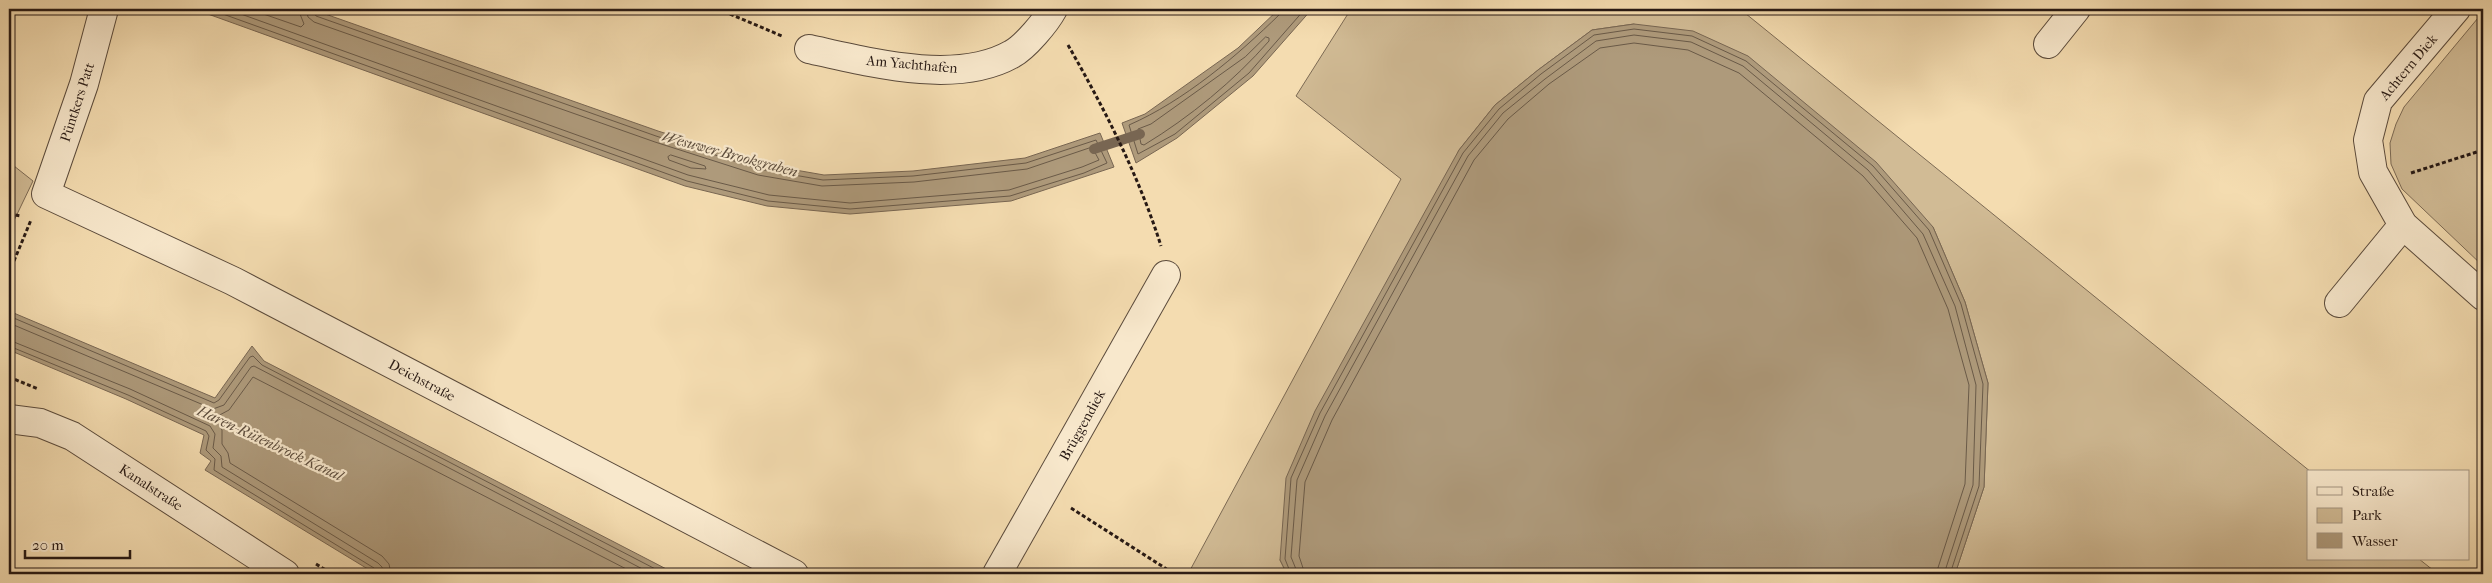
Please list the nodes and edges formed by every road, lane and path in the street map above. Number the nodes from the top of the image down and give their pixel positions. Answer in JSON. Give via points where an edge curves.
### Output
{"nodes":[{"id":1,"x":104,"y":9,"type":"edge"},
{"id":2,"x":718,"y":9,"type":"edge"},
{"id":3,"x":2076,"y":9,"type":"edge"},
{"id":4,"x":2456,"y":9,"type":"edge"},
{"id":5,"x":1050,"y":14,"type":"edge"},
{"id":6,"x":766,"y":28,"type":"dead end"},
{"id":7,"x":2048,"y":44,"type":"dead end"},
{"id":8,"x":808,"y":49,"type":"dead end"},
{"id":9,"x":2483,"y":150,"type":"edge"},
{"id":10,"x":2379,"y":183,"type":"junction"},
{"id":11,"x":46,"y":194,"type":"junction"},
{"id":12,"x":2403,"y":225,"type":"junction"},
{"id":13,"x":9,"y":274,"type":"edge"},
{"id":14,"x":1166,"y":276,"type":"joint"},
{"id":15,"x":2483,"y":296,"type":"edge"},
{"id":16,"x":2338,"y":303,"type":"dead end"},
{"id":17,"x":9,"y":419,"type":"edge"},
{"id":18,"x":1044,"y":492,"type":"junction"},
{"id":19,"x":285,"y":574,"type":"edge"},
{"id":20,"x":794,"y":574,"type":"edge"},
{"id":21,"x":997,"y":574,"type":"edge"},
{"id":22,"x":1172,"y":574,"type":"edge"}],
"edges":[{"from":1,"to":11,"type":"street","name":"Püntkers Patt","via":[[84,84]]},
{"from":2,"to":6,"type":"path"},
{"from":3,"to":7,"type":"street"},
{"from":4,"to":10,"type":"street","name":"Achtern Diek","via":[[2378,101],[2368,140],[2373,172]]},
{"from":5,"to":8,"type":"street","name":"Am Yachthafen","via":[[1013,54],[975,68],[933,69],[877,64]]},
{"from":5,"to":14,"type":"path","via":[[1093,89],[1140,191],[1160,244]]},
{"from":9,"to":10,"type":"path"},
{"from":10,"to":12,"type":"street","name":"Achtern Diek"},
{"from":11,"to":13,"type":"path","via":[[32,218]]},
{"from":11,"to":20,"type":"street","name":"Deichstraße","via":[[233,281]]},
{"from":12,"to":15,"type":"street","name":"Achtern Diek"},
{"from":12,"to":16,"type":"street"},
{"from":14,"to":18,"type":"street","name":"Brüggendiek"},
{"from":17,"to":19,"type":"street","name":"Kanalstraße","via":[[40,423],[72,436]]},
{"from":18,"to":21,"type":"street","name":"Brüggendiek"},
{"from":18,"to":22,"type":"path"}]}
